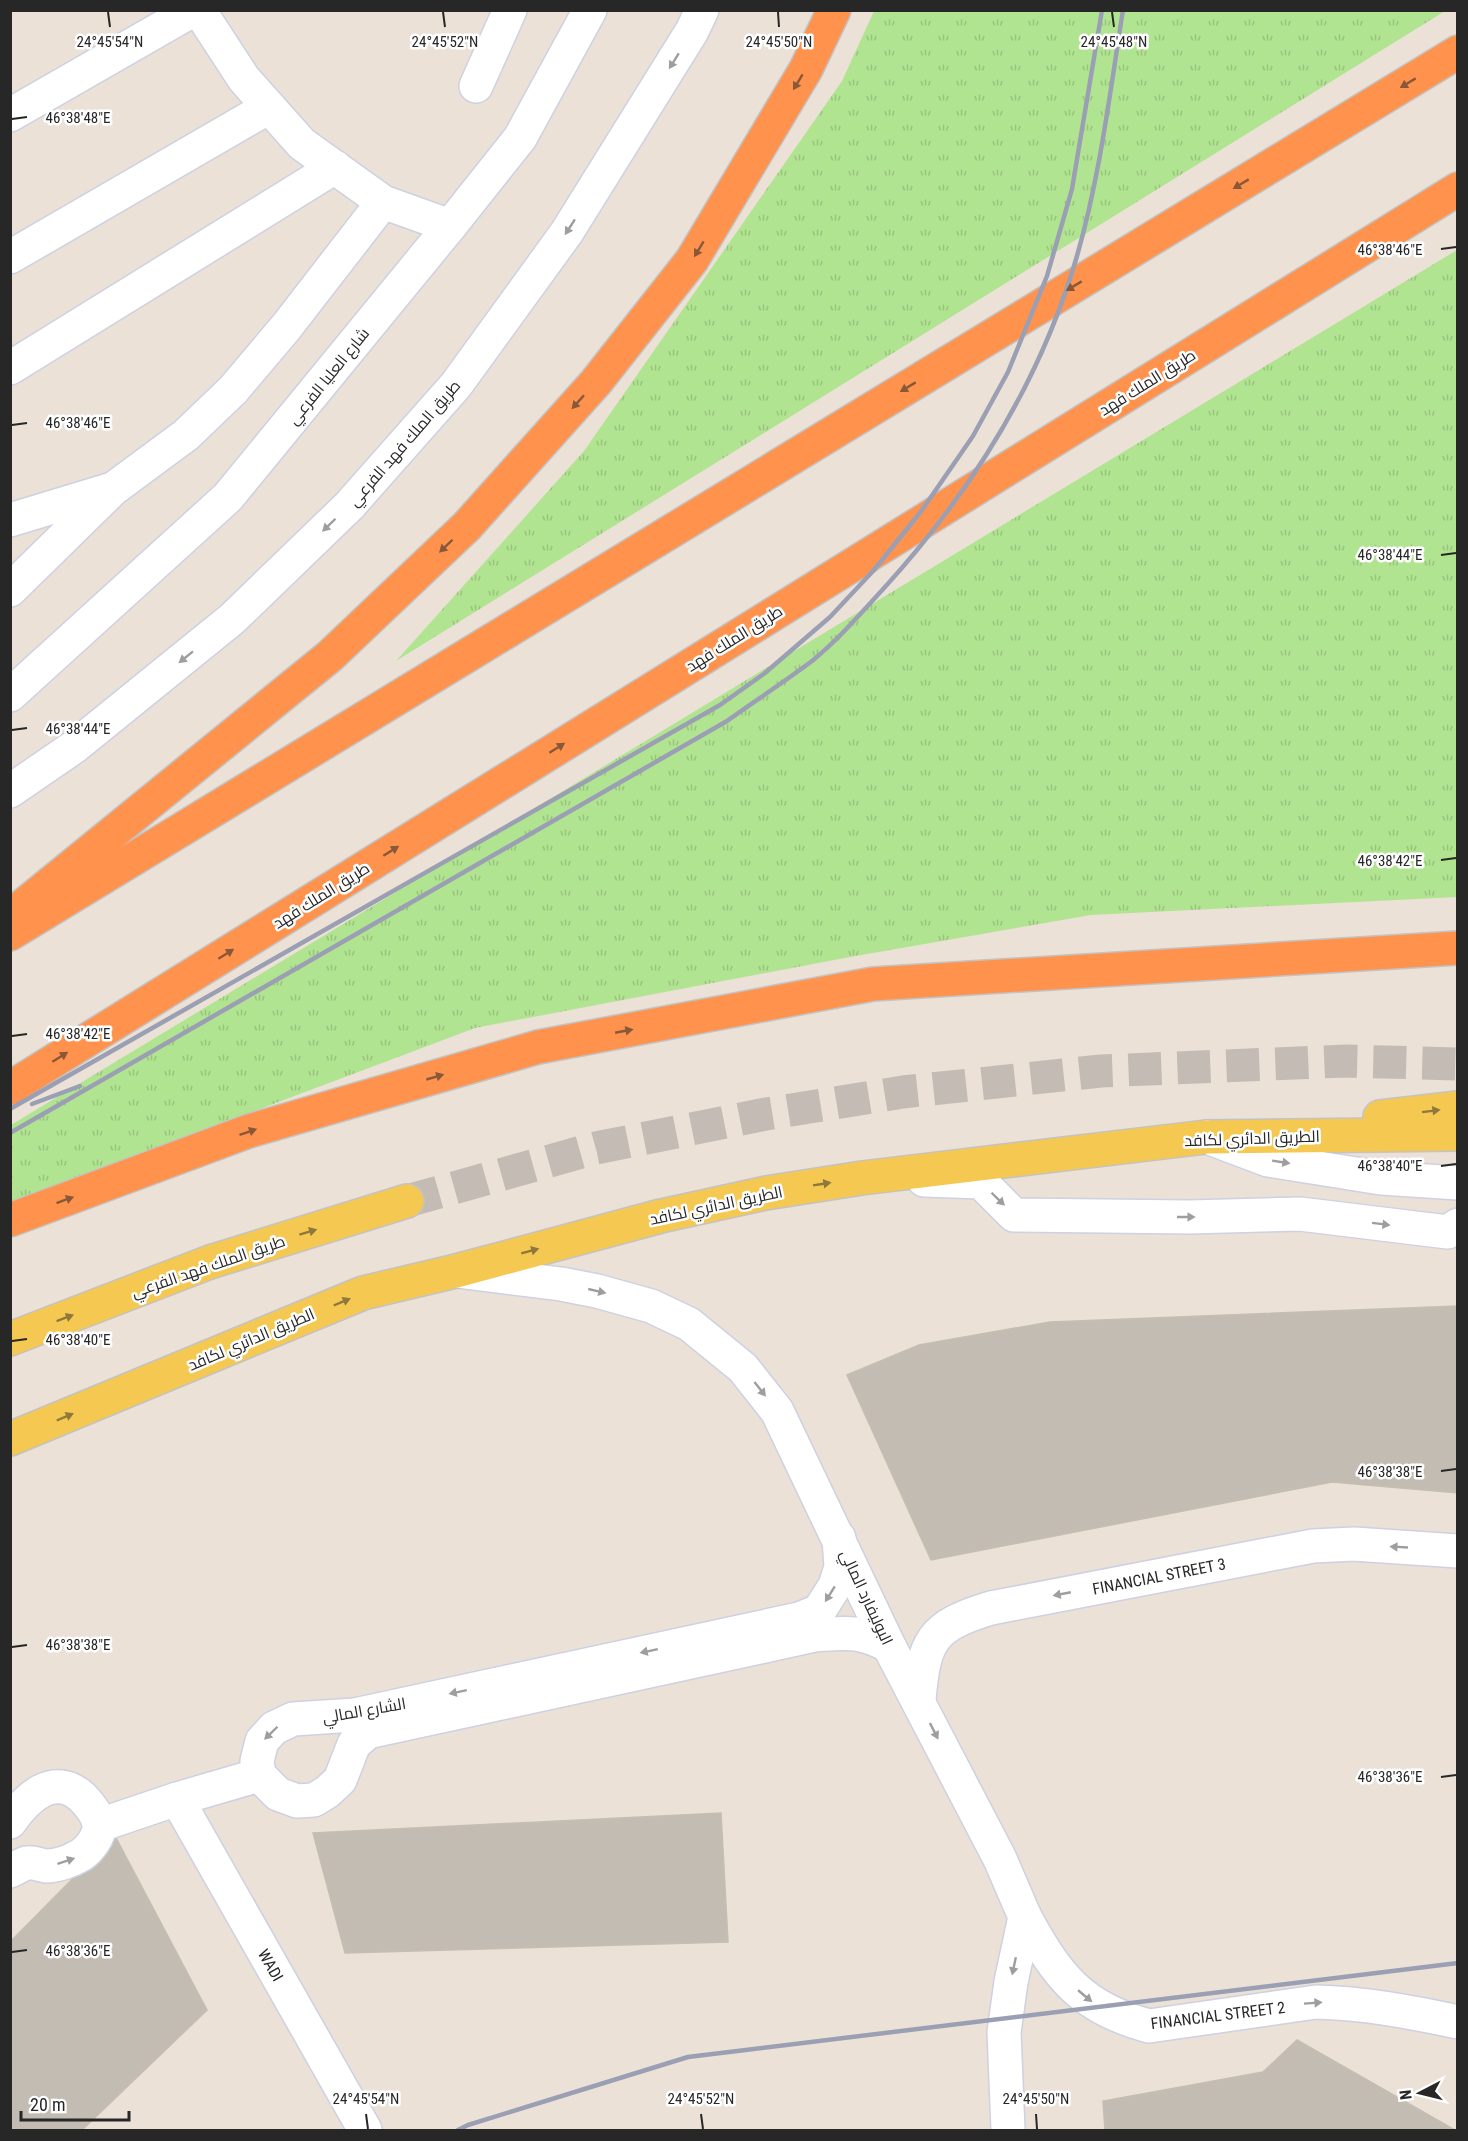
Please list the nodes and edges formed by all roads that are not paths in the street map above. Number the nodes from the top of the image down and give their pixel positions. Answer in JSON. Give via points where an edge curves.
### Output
{"nodes":[{"id":1,"x":193,"y":10,"type":"edge"},
{"id":2,"x":199,"y":10,"type":"edge"},
{"id":3,"x":510,"y":10,"type":"edge"},
{"id":4,"x":590,"y":10,"type":"edge"},
{"id":5,"x":702,"y":10,"type":"edge"},
{"id":6,"x":834,"y":10,"type":"edge"},
{"id":7,"x":1458,"y":52,"type":"edge"},
{"id":8,"x":476,"y":86,"type":"dead end"},
{"id":9,"x":269,"y":107,"type":"junction"},
{"id":10,"x":10,"y":115,"type":"edge"},
{"id":11,"x":335,"y":167,"type":"junction"},
{"id":12,"x":1458,"y":189,"type":"edge"},
{"id":13,"x":383,"y":202,"type":"junction"},
{"id":14,"x":450,"y":226,"type":"junction"},
{"id":15,"x":10,"y":257,"type":"edge"},
{"id":16,"x":10,"y":368,"type":"edge"},
{"id":17,"x":113,"y":489,"type":"junction"},
{"id":18,"x":10,"y":520,"type":"edge"},
{"id":19,"x":10,"y":590,"type":"edge"},
{"id":20,"x":10,"y":695,"type":"edge"},
{"id":21,"x":10,"y":791,"type":"edge"},
{"id":22,"x":10,"y":915,"type":"edge"},
{"id":23,"x":10,"y":934,"type":"edge"},
{"id":24,"x":1458,"y":948,"type":"edge"},
{"id":25,"x":10,"y":1088,"type":"edge"},
{"id":26,"x":1458,"y":1108,"type":"edge"},
{"id":27,"x":1458,"y":1134,"type":"edge"},
{"id":28,"x":1206,"y":1137,"type":"junction"},
{"id":29,"x":862,"y":1178,"type":"junction"},
{"id":30,"x":1458,"y":1183,"type":"edge"},
{"id":31,"x":407,"y":1201,"type":"tunnel mouth"},
{"id":32,"x":10,"y":1220,"type":"edge"},
{"id":33,"x":1458,"y":1225,"type":"edge"},
{"id":34,"x":456,"y":1271,"type":"junction"},
{"id":35,"x":10,"y":1339,"type":"edge"},
{"id":36,"x":10,"y":1439,"type":"edge"},
{"id":37,"x":839,"y":1538,"type":"junction"},
{"id":38,"x":1458,"y":1551,"type":"edge"},
{"id":39,"x":890,"y":1646,"type":"junction"},
{"id":40,"x":918,"y":1700,"type":"junction"},
{"id":41,"x":259,"y":1775,"type":"junction"},
{"id":42,"x":177,"y":1799,"type":"junction"},
{"id":43,"x":10,"y":1822,"type":"edge"},
{"id":44,"x":100,"y":1825,"type":"junction"},
{"id":45,"x":10,"y":1871,"type":"edge"},
{"id":46,"x":1025,"y":1917,"type":"junction"},
{"id":47,"x":1458,"y":2022,"type":"edge"},
{"id":48,"x":365,"y":2130,"type":"edge"},
{"id":49,"x":1008,"y":2130,"type":"edge"}],
"edges":[{"from":1,"to":10,"type":"street"},
{"from":2,"to":9,"type":"street","via":[[244,79]]},
{"from":3,"to":8,"type":"street"},
{"from":4,"to":14,"type":"street","name":"شارع العليا الفرعي","via":[[520,138]]},
{"from":5,"to":21,"type":"street","name":"طريق الملك فهد الفرعي","one_way":true,"via":[[567,232],[456,385],[349,506],[232,620],[74,747]]},
{"from":6,"to":22,"type":"highway","one_way":true,"via":[[806,69],[692,260],[596,382],[467,526],[330,656]]},
{"from":7,"to":23,"type":"highway","one_way":true},
{"from":9,"to":11,"type":"street","via":[[302,144]]},
{"from":9,"to":15,"type":"street"},
{"from":11,"to":13,"type":"street"},
{"from":11,"to":16,"type":"street"},
{"from":25,"to":12,"type":"highway","name":"طريق الملك فهد","one_way":true},
{"from":13,"to":14,"type":"street"},
{"from":13,"to":17,"type":"street","via":[[233,390],[186,435]]},
{"from":14,"to":20,"type":"street","name":"شارع العليا الفرعي","via":[[228,497]]},
{"from":17,"to":18,"type":"street"},
{"from":17,"to":19,"type":"street"},
{"from":32,"to":24,"type":"highway","one_way":true,"via":[[249,1131],[538,1047],[585,1038],[873,984]]},
{"from":28,"to":26,"type":"main road","one_way":true},
{"from":27,"to":28,"type":"main road","name":"الطريق الدائري لكافد"},
{"from":28,"to":29,"type":"main road","name":"الطريق الدائري لكافد"},
{"from":28,"to":30,"type":"street","one_way":true,"via":[[1268,1160],[1381,1178]]},
{"from":29,"to":33,"type":"street","one_way":true,"via":[[981,1182],[1014,1215],[1300,1214],[1448,1232]]},
{"from":34,"to":29,"type":"main road","name":"الطريق الدائري لكافد","one_way":true,"via":[[661,1216],[766,1193]]},
{"from":35,"to":31,"type":"main road","name":"طريق الملك فهد الفرعي","one_way":true,"via":[[210,1262]]},
{"from":36,"to":34,"type":"main road","name":"الطريق الدائري لكافد","one_way":true,"via":[[363,1293]]},
{"from":34,"to":37,"type":"street","name":"البوليفارد المالي","one_way":true,"via":[[597,1291],[651,1306],[689,1324],[743,1368],[777,1411]]},
{"from":37,"to":39,"type":"street","name":"البوليفارد المالي"},
{"from":37,"to":41,"type":"street","name":"الشارع المالي","one_way":true,"via":[[841,1568],[819,1611],[799,1619],[355,1715],[293,1719],[274,1728],[262,1741],[257,1761]]},
{"from":38,"to":40,"type":"street","name":"FINANCIAL STREET 3","one_way":true,"via":[[1354,1544],[1313,1546],[991,1608],[964,1616],[944,1628],[930,1643],[922,1665]]},
{"from":39,"to":40,"type":"street","name":"البوليفارد المالي"},
{"from":39,"to":41,"type":"street","name":"الشارع المالي","via":[[854,1632],[815,1635],[368,1732],[354,1744],[340,1780],[314,1800],[297,1801],[278,1794]]},
{"from":40,"to":46,"type":"street","name":"البوليفارد المالي","one_way":true,"via":[[1000,1859]]},
{"from":41,"to":42,"type":"street"},
{"from":42,"to":44,"type":"street"},
{"from":42,"to":48,"type":"street","name":"WADI"},
{"from":43,"to":44,"type":"street","via":[[38,1792],[64,1786],[91,1805]]},
{"from":45,"to":44,"type":"street","one_way":true,"via":[[28,1863],[46,1866],[68,1862],[92,1844]]},
{"from":46,"to":47,"type":"street","name":"FINANCIAL STREET 2","one_way":true,"via":[[1044,1952],[1084,1997],[1105,2011],[1149,2026],[1316,2002],[1404,2011]]},
{"from":46,"to":49,"type":"street","one_way":true,"via":[[1004,2032]]}]}
